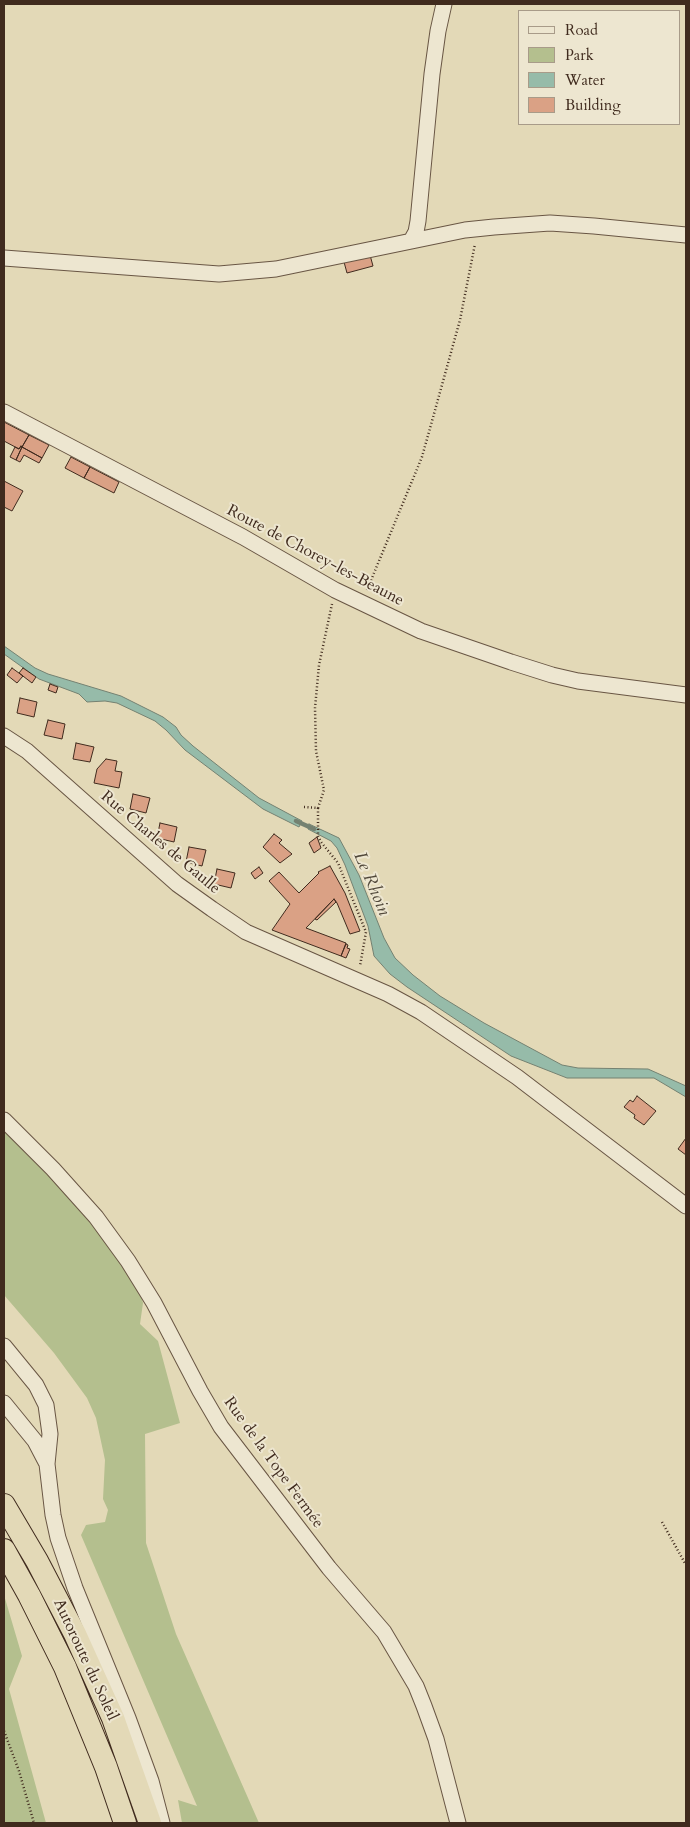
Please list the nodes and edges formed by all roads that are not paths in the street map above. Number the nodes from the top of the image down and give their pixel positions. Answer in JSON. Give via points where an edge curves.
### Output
{"nodes":[{"id":1,"x":444,"y":4,"type":"edge"},
{"id":2,"x":686,"y":235,"type":"edge"},
{"id":3,"x":411,"y":241,"type":"junction"},
{"id":4,"x":4,"y":258,"type":"edge"},
{"id":5,"x":4,"y":412,"type":"edge"},
{"id":6,"x":686,"y":695,"type":"edge"},
{"id":7,"x":4,"y":736,"type":"edge"},
{"id":8,"x":4,"y":1120,"type":"edge"},
{"id":9,"x":686,"y":1206,"type":"edge"},
{"id":10,"x":4,"y":1346,"type":"edge"},
{"id":11,"x":4,"y":1403,"type":"edge"},
{"id":12,"x":46,"y":1464,"type":"junction"},
{"id":13,"x":4,"y":1505,"type":"edge"},
{"id":14,"x":4,"y":1550,"type":"edge"},
{"id":15,"x":125,"y":1823,"type":"edge"},
{"id":16,"x":150,"y":1823,"type":"edge"},
{"id":17,"x":162,"y":1823,"type":"edge"},
{"id":18,"x":458,"y":1823,"type":"edge"}],
"edges":[{"from":1,"to":3,"type":"street","via":[[432,74],[418,221]]},
{"from":2,"to":3,"type":"street","via":[[550,223],[465,230]]},
{"from":3,"to":4,"type":"street","via":[[276,269],[219,274]]},
{"from":5,"to":6,"type":"street","name":"Route de Chorey-les-Beaune","via":[[243,537],[335,590],[421,630],[552,674]]},
{"from":7,"to":9,"type":"street","name":"Rue Charles de Gaulle","via":[[27,751],[177,884],[212,909],[246,932],[388,994],[421,1012],[517,1077]]},
{"from":8,"to":18,"type":"street","name":"Rue de la Tope Fermée","via":[[96,1217],[154,1303],[221,1427],[329,1568],[392,1643],[424,1706]]},
{"from":10,"to":12,"type":"street","via":[[36,1385],[46,1404],[50,1434]]},
{"from":11,"to":12,"type":"street","via":[[35,1441]]},
{"from":12,"to":17,"type":"street","via":[[60,1545],[134,1734]]},
{"from":13,"to":16,"type":"highway","name":"Autoroute du Soleil","via":[[75,1634],[113,1718]]},
{"from":14,"to":15,"type":"highway","name":"Autoroute du Soleil","via":[[65,1667]]}]}
